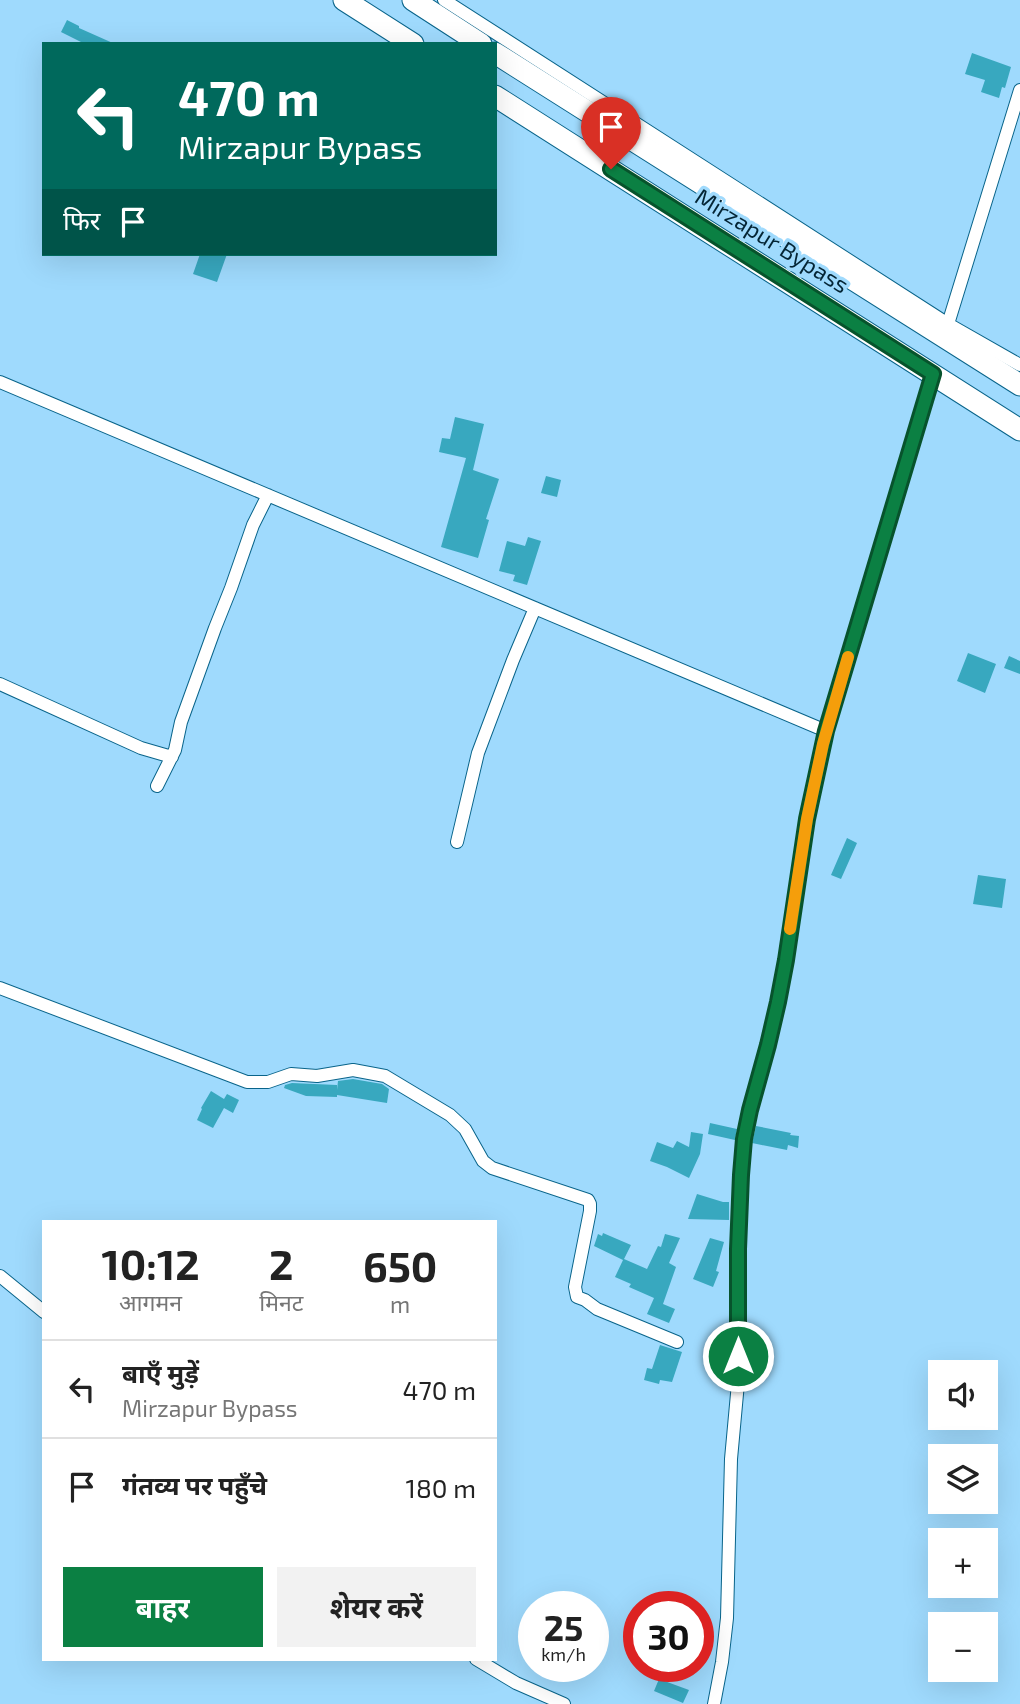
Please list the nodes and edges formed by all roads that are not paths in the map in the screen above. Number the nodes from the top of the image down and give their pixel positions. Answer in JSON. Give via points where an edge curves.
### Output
{"nodes":[{"id":1,"x":344,"y":0,"type":"edge"},
{"id":2,"x":413,"y":0,"type":"edge"},
{"id":3,"x":444,"y":0,"type":"edge"},
{"id":4,"x":410,"y":42,"type":"edge"},
{"id":5,"x":478,"y":42,"type":"edge"},
{"id":6,"x":497,"y":54,"type":"edge"},
{"id":7,"x":1020,"y":90,"type":"edge"},
{"id":8,"x":497,"y":97,"type":"edge"},
{"id":9,"x":948,"y":324,"type":"junction"},
{"id":10,"x":1020,"y":365,"type":"edge"},
{"id":11,"x":933,"y":374,"type":"junction"},
{"id":12,"x":0,"y":382,"type":"edge"},
{"id":13,"x":1020,"y":385,"type":"edge"},
{"id":14,"x":1020,"y":429,"type":"edge"},
{"id":15,"x":268,"y":495,"type":"junction"},
{"id":16,"x":535,"y":608,"type":"junction"},
{"id":17,"x":0,"y":684,"type":"edge"},
{"id":18,"x":826,"y":731,"type":"junction"},
{"id":19,"x":172,"y":757,"type":"junction"},
{"id":20,"x":157,"y":786,"type":"dead end"},
{"id":21,"x":457,"y":842,"type":"dead end"},
{"id":22,"x":0,"y":988,"type":"edge"},
{"id":23,"x":0,"y":1276,"type":"edge"},
{"id":24,"x":42,"y":1309,"type":"edge"},
{"id":25,"x":677,"y":1342,"type":"dead end"},
{"id":26,"x":479,"y":1661,"type":"edge"},
{"id":27,"x":565,"y":1704,"type":"edge"},
{"id":28,"x":714,"y":1704,"type":"edge"}],
"edges":[{"from":1,"to":4,"type":"highway"},
{"from":2,"to":5,"type":"highway"},
{"from":3,"to":9,"type":"street"},
{"from":6,"to":13,"type":"highway"},
{"from":7,"to":9,"type":"street"},
{"from":8,"to":11,"type":"highway","name":"Mirzapur Bypass"},
{"from":9,"to":10,"type":"street"},
{"from":11,"to":14,"type":"highway","name":"Mirzapur Bypass"},
{"from":11,"to":18,"type":"street"},
{"from":12,"to":15,"type":"street"},
{"from":15,"to":16,"type":"street"},
{"from":15,"to":19,"type":"street","via":[[253,525]]},
{"from":16,"to":18,"type":"street"},
{"from":16,"to":21,"type":"street","via":[[478,753]]},
{"from":17,"to":19,"type":"street","via":[[141,748]]},
{"from":18,"to":28,"type":"street","via":[[778,1002],[744,1139],[727,1618]]},
{"from":19,"to":20,"type":"street"},
{"from":22,"to":25,"type":"street","via":[[247,1082],[352,1070],[386,1076],[458,1122],[492,1168],[588,1200],[577,1297]]},
{"from":23,"to":24,"type":"street"},
{"from":26,"to":27,"type":"street"}]}
